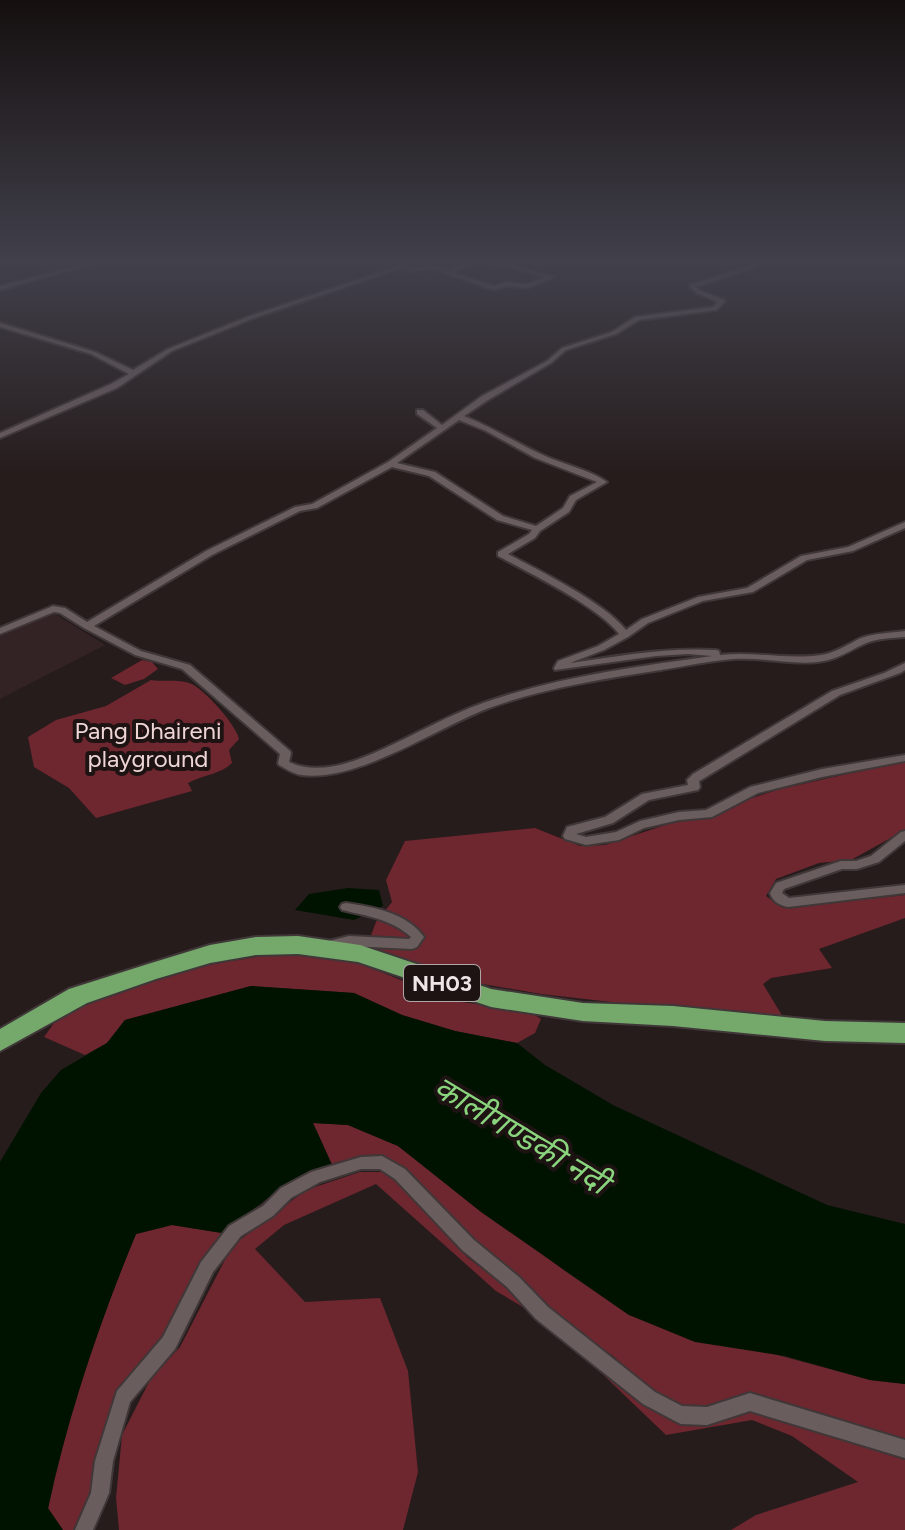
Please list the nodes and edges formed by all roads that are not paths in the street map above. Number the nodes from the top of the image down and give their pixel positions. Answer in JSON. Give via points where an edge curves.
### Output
{"nodes":[{"id":1,"x":28,"y":333,"type":"edge"},
{"id":2,"x":211,"y":333,"type":"edge"},
{"id":3,"x":613,"y":333,"type":"edge"},
{"id":4,"x":135,"y":374,"type":"junction"},
{"id":5,"x":420,"y":412,"type":"dead end"},
{"id":6,"x":459,"y":417,"type":"junction"},
{"id":7,"x":442,"y":428,"type":"junction"},
{"id":8,"x":0,"y":436,"type":"edge"},
{"id":9,"x":391,"y":464,"type":"junction"},
{"id":10,"x":905,"y":525,"type":"edge"},
{"id":11,"x":537,"y":529,"type":"junction"},
{"id":12,"x":87,"y":626,"type":"junction"},
{"id":13,"x":0,"y":631,"type":"edge"},
{"id":14,"x":905,"y":634,"type":"edge"},
{"id":15,"x":625,"y":635,"type":"junction"},
{"id":16,"x":732,"y":656,"type":"junction"},
{"id":17,"x":905,"y":666,"type":"edge"},
{"id":18,"x":905,"y":758,"type":"edge"},
{"id":19,"x":905,"y":835,"type":"edge"},
{"id":20,"x":905,"y":889,"type":"edge"},
{"id":21,"x":346,"y":907,"type":"dead end"},
{"id":22,"x":298,"y":945,"type":"junction"},
{"id":23,"x":905,"y":1033,"type":"edge"},
{"id":24,"x":0,"y":1041,"type":"edge"},
{"id":25,"x":905,"y":1449,"type":"edge"},
{"id":26,"x":84,"y":1530,"type":"edge"}],
"edges":[{"from":1,"to":4,"type":"street","via":[[93,353]]},
{"from":2,"to":4,"type":"street"},
{"from":3,"to":6,"type":"street","via":[[564,349]]},
{"from":4,"to":8,"type":"street"},
{"from":5,"to":7,"type":"street"},
{"from":6,"to":7,"type":"street"},
{"from":6,"to":11,"type":"street","via":[[603,482],[573,498],[566,510]]},
{"from":7,"to":9,"type":"street"},
{"from":9,"to":11,"type":"street","via":[[432,474],[500,518]]},
{"from":9,"to":12,"type":"street","via":[[314,506],[235,539]]},
{"from":10,"to":15,"type":"street","via":[[850,549],[804,558],[750,590],[701,599],[645,621]]},
{"from":11,"to":15,"type":"street","via":[[501,554],[603,614]]},
{"from":12,"to":13,"type":"street","via":[[62,610],[49,609]]},
{"from":12,"to":16,"type":"street","via":[[138,653],[186,667],[286,753],[286,766],[316,774],[370,759],[499,702],[619,672]]},
{"from":14,"to":16,"type":"street","via":[[867,639],[846,653],[825,658]]},
{"from":15,"to":16,"type":"street","via":[[559,668],[688,651]]},
{"from":17,"to":18,"type":"street","via":[[806,709],[697,777],[694,787],[646,797],[609,820],[571,830],[569,836],[586,841],[619,836],[640,825],[708,814],[754,790]]},
{"from":19,"to":20,"type":"street","via":[[875,859],[825,870],[780,886],[776,893],[788,903]]},
{"from":21,"to":22,"type":"street","via":[[395,921],[418,937],[412,944]]},
{"from":22,"to":23,"type":"highway","number":"NH03","via":[[360,954],[491,998],[583,1012]]},
{"from":22,"to":24,"type":"highway","number":"NH03","via":[[210,954],[148,973],[78,996]]},
{"from":25,"to":26,"type":"street","via":[[750,1402],[707,1416],[681,1415],[649,1398],[542,1313],[400,1174],[382,1162],[361,1163],[286,1193],[235,1231],[207,1267],[169,1343],[123,1397],[100,1493]]}]}
